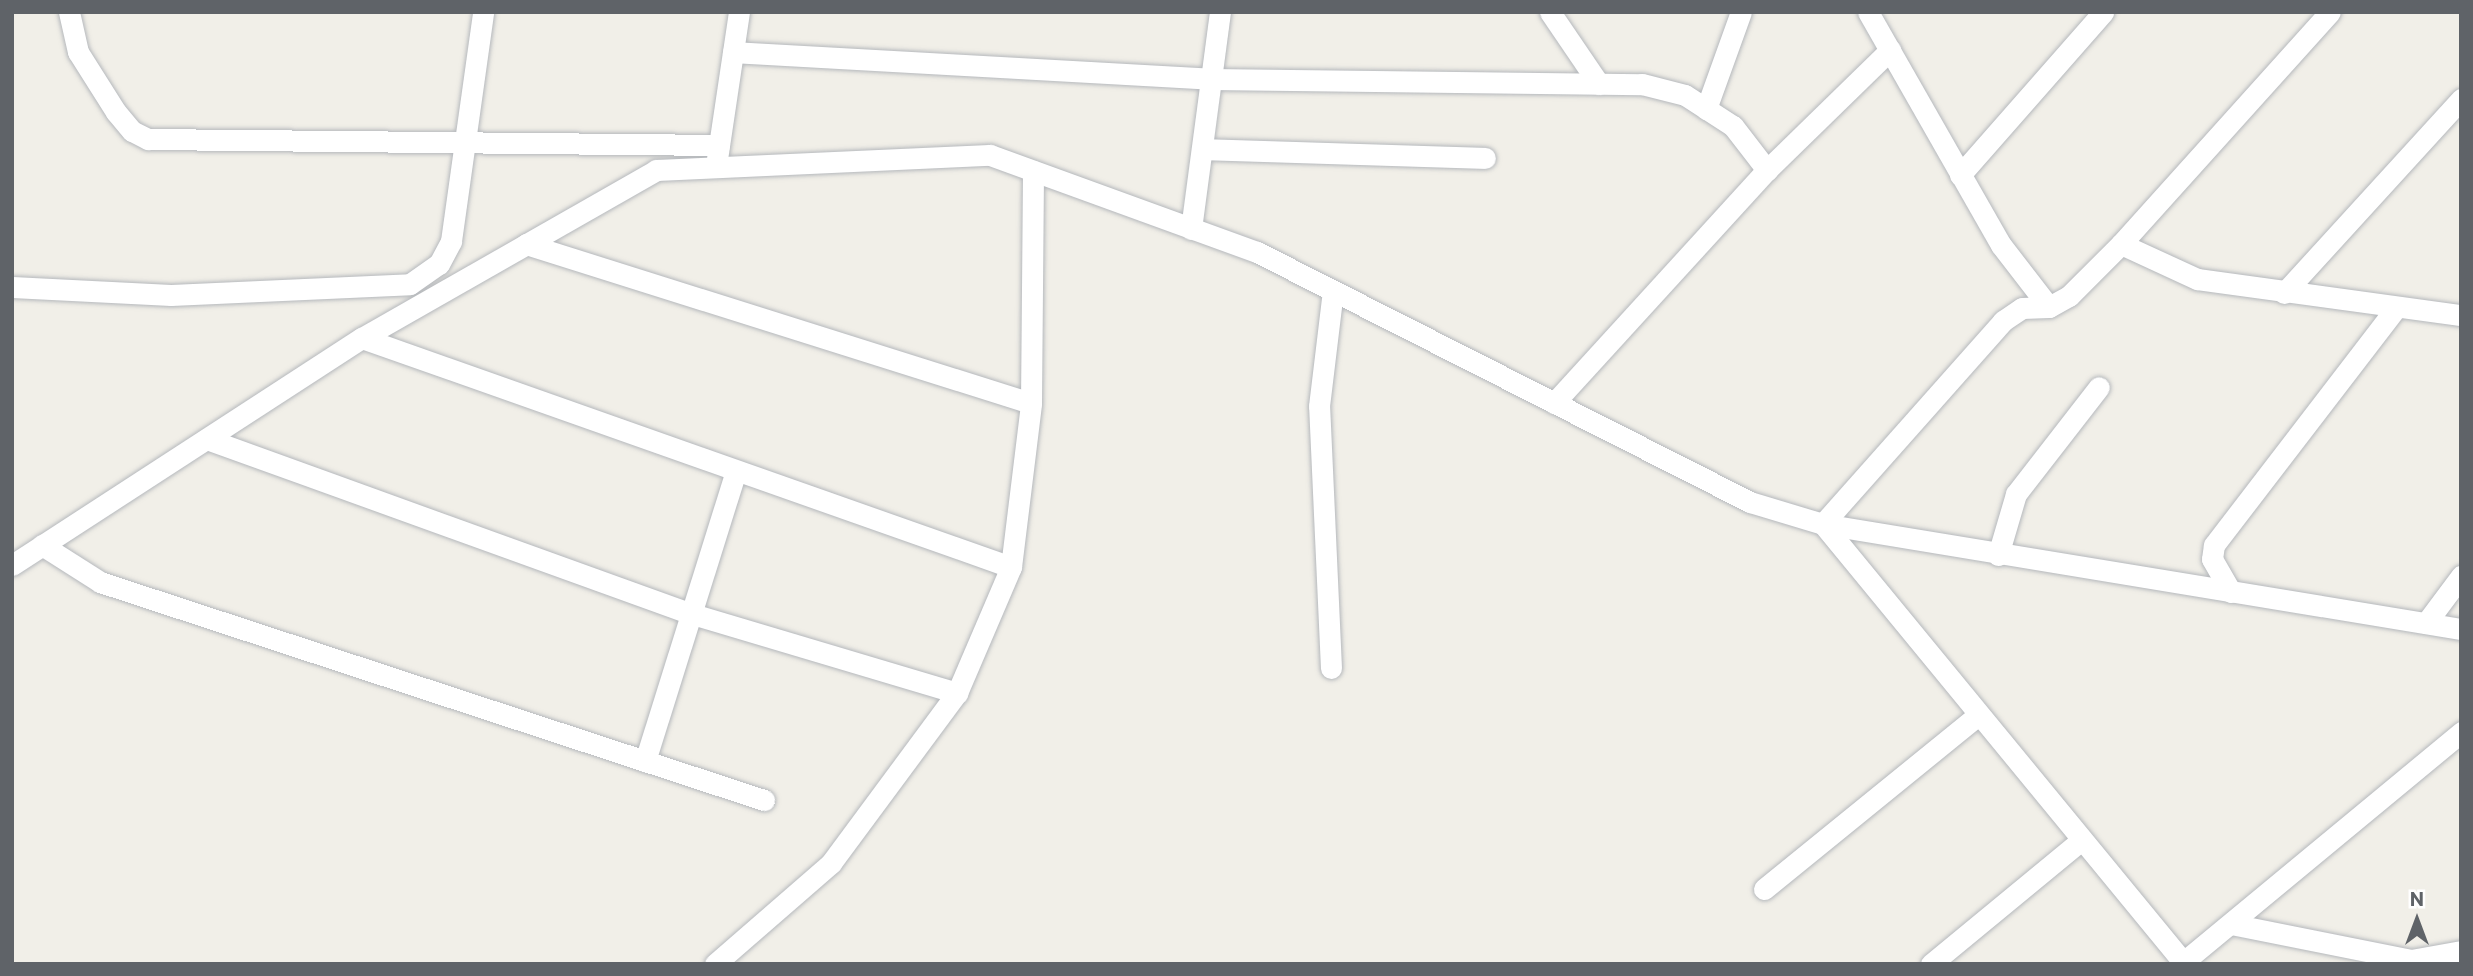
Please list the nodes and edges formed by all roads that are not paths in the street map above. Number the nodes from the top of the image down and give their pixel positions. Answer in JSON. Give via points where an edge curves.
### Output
{"nodes":[{"id":1,"x":69,"y":12,"type":"edge"},
{"id":2,"x":483,"y":12,"type":"edge"},
{"id":3,"x":739,"y":12,"type":"edge"},
{"id":4,"x":1220,"y":12,"type":"edge"},
{"id":5,"x":1550,"y":12,"type":"edge"},
{"id":6,"x":1741,"y":12,"type":"edge"},
{"id":7,"x":2103,"y":12,"type":"edge"},
{"id":8,"x":2330,"y":12,"type":"edge"},
{"id":9,"x":1872,"y":14,"type":"edge"},
{"id":10,"x":1890,"y":50,"type":"junction"},
{"id":11,"x":733,"y":52,"type":"junction"},
{"id":12,"x":1209,"y":79,"type":"junction"},
{"id":13,"x":1599,"y":84,"type":"junction"},
{"id":14,"x":2461,"y":99,"type":"edge"},
{"id":15,"x":1706,"y":109,"type":"junction"},
{"id":16,"x":719,"y":145,"type":"junction"},
{"id":17,"x":464,"y":146,"type":"junction"},
{"id":18,"x":1202,"y":149,"type":"junction"},
{"id":19,"x":1485,"y":158,"type":"dead end"},
{"id":20,"x":715,"y":167,"type":"junction"},
{"id":21,"x":1767,"y":170,"type":"junction"},
{"id":22,"x":1033,"y":171,"type":"junction"},
{"id":23,"x":1960,"y":175,"type":"junction"},
{"id":24,"x":1191,"y":229,"type":"junction"},
{"id":25,"x":526,"y":244,"type":"junction"},
{"id":26,"x":2121,"y":244,"type":"junction"},
{"id":27,"x":12,"y":287,"type":"edge"},
{"id":28,"x":1333,"y":291,"type":"junction"},
{"id":29,"x":2284,"y":293,"type":"junction"},
{"id":30,"x":2049,"y":307,"type":"junction"},
{"id":31,"x":2395,"y":309,"type":"junction"},
{"id":32,"x":2461,"y":315,"type":"edge"},
{"id":33,"x":362,"y":338,"type":"junction"},
{"id":34,"x":2099,"y":387,"type":"dead end"},
{"id":35,"x":1031,"y":403,"type":"junction"},
{"id":36,"x":1554,"y":403,"type":"junction"},
{"id":37,"x":207,"y":439,"type":"junction"},
{"id":38,"x":735,"y":473,"type":"junction"},
{"id":39,"x":1823,"y":524,"type":"junction"},
{"id":40,"x":43,"y":545,"type":"junction"},
{"id":41,"x":1997,"y":555,"type":"junction"},
{"id":42,"x":12,"y":565,"type":"edge"},
{"id":43,"x":1011,"y":567,"type":"junction"},
{"id":44,"x":2461,"y":576,"type":"edge"},
{"id":45,"x":2231,"y":592,"type":"junction"},
{"id":46,"x":690,"y":612,"type":"junction"},
{"id":47,"x":2426,"y":624,"type":"junction"},
{"id":48,"x":2461,"y":629,"type":"edge"},
{"id":49,"x":1331,"y":668,"type":"dead end"},
{"id":50,"x":957,"y":693,"type":"junction"},
{"id":51,"x":1976,"y":717,"type":"junction"},
{"id":52,"x":2461,"y":732,"type":"edge"},
{"id":53,"x":645,"y":761,"type":"junction"},
{"id":54,"x":764,"y":800,"type":"dead end"},
{"id":55,"x":2080,"y":841,"type":"junction"},
{"id":56,"x":1764,"y":890,"type":"dead end"},
{"id":57,"x":2231,"y":924,"type":"junction"},
{"id":58,"x":2461,"y":951,"type":"edge"},
{"id":59,"x":2182,"y":963,"type":"edge"},
{"id":60,"x":715,"y":964,"type":"edge"},
{"id":61,"x":1931,"y":964,"type":"edge"}],
"edges":[{"from":1,"to":17,"type":"street","via":[[79,52],[116,112],[132,131],[148,139]]},
{"from":2,"to":17,"type":"street"},
{"from":3,"to":11,"type":"street"},
{"from":4,"to":12,"type":"street"},
{"from":5,"to":13,"type":"street"},
{"from":6,"to":15,"type":"street"},
{"from":7,"to":23,"type":"street"},
{"from":8,"to":26,"type":"street"},
{"from":9,"to":10,"type":"street"},
{"from":10,"to":21,"type":"street"},
{"from":10,"to":23,"type":"street"},
{"from":11,"to":12,"type":"street"},
{"from":11,"to":16,"type":"street"},
{"from":12,"to":13,"type":"street"},
{"from":12,"to":18,"type":"street"},
{"from":13,"to":15,"type":"street","via":[[1657,86]]},
{"from":14,"to":29,"type":"street"},
{"from":15,"to":21,"type":"street","via":[[1743,135]]},
{"from":16,"to":17,"type":"street"},
{"from":16,"to":20,"type":"street"},
{"from":17,"to":27,"type":"street","via":[[451,241],[439,264],[411,284],[171,295]]},
{"from":18,"to":19,"type":"street"},
{"from":18,"to":24,"type":"street"},
{"from":20,"to":22,"type":"street","via":[[990,155]]},
{"from":20,"to":25,"type":"street","via":[[656,170]]},
{"from":21,"to":36,"type":"street"},
{"from":22,"to":24,"type":"street"},
{"from":22,"to":35,"type":"street"},
{"from":23,"to":30,"type":"street","via":[[2001,246]]},
{"from":24,"to":28,"type":"street","via":[[1257,252]]},
{"from":25,"to":33,"type":"street"},
{"from":25,"to":35,"type":"street"},
{"from":26,"to":29,"type":"street","via":[[2197,279]]},
{"from":26,"to":30,"type":"street","via":[[2069,296]]},
{"from":28,"to":36,"type":"street"},
{"from":28,"to":49,"type":"street","via":[[1319,406]]},
{"from":29,"to":31,"type":"street"},
{"from":30,"to":39,"type":"street","via":[[2022,308],[2003,321]]},
{"from":31,"to":32,"type":"street"},
{"from":31,"to":45,"type":"street","via":[[2214,545],[2211,559]]},
{"from":33,"to":37,"type":"street"},
{"from":33,"to":38,"type":"street"},
{"from":34,"to":41,"type":"street","via":[[2016,494]]},
{"from":35,"to":43,"type":"street"},
{"from":36,"to":39,"type":"street","via":[[1750,502]]},
{"from":37,"to":40,"type":"street"},
{"from":37,"to":46,"type":"street"},
{"from":38,"to":43,"type":"street"},
{"from":38,"to":46,"type":"street"},
{"from":39,"to":41,"type":"street"},
{"from":39,"to":51,"type":"street"},
{"from":40,"to":42,"type":"street"},
{"from":40,"to":53,"type":"street","via":[[100,582]]},
{"from":41,"to":45,"type":"street"},
{"from":43,"to":50,"type":"street"},
{"from":44,"to":47,"type":"street"},
{"from":45,"to":47,"type":"street"},
{"from":46,"to":50,"type":"street"},
{"from":46,"to":53,"type":"street"},
{"from":47,"to":48,"type":"street"},
{"from":50,"to":60,"type":"street","via":[[831,863]]},
{"from":51,"to":55,"type":"street"},
{"from":51,"to":56,"type":"street"},
{"from":52,"to":57,"type":"street"},
{"from":53,"to":54,"type":"street"},
{"from":55,"to":59,"type":"street"},
{"from":55,"to":61,"type":"street"},
{"from":57,"to":58,"type":"street","via":[[2411,960]]},
{"from":57,"to":59,"type":"street"}]}
